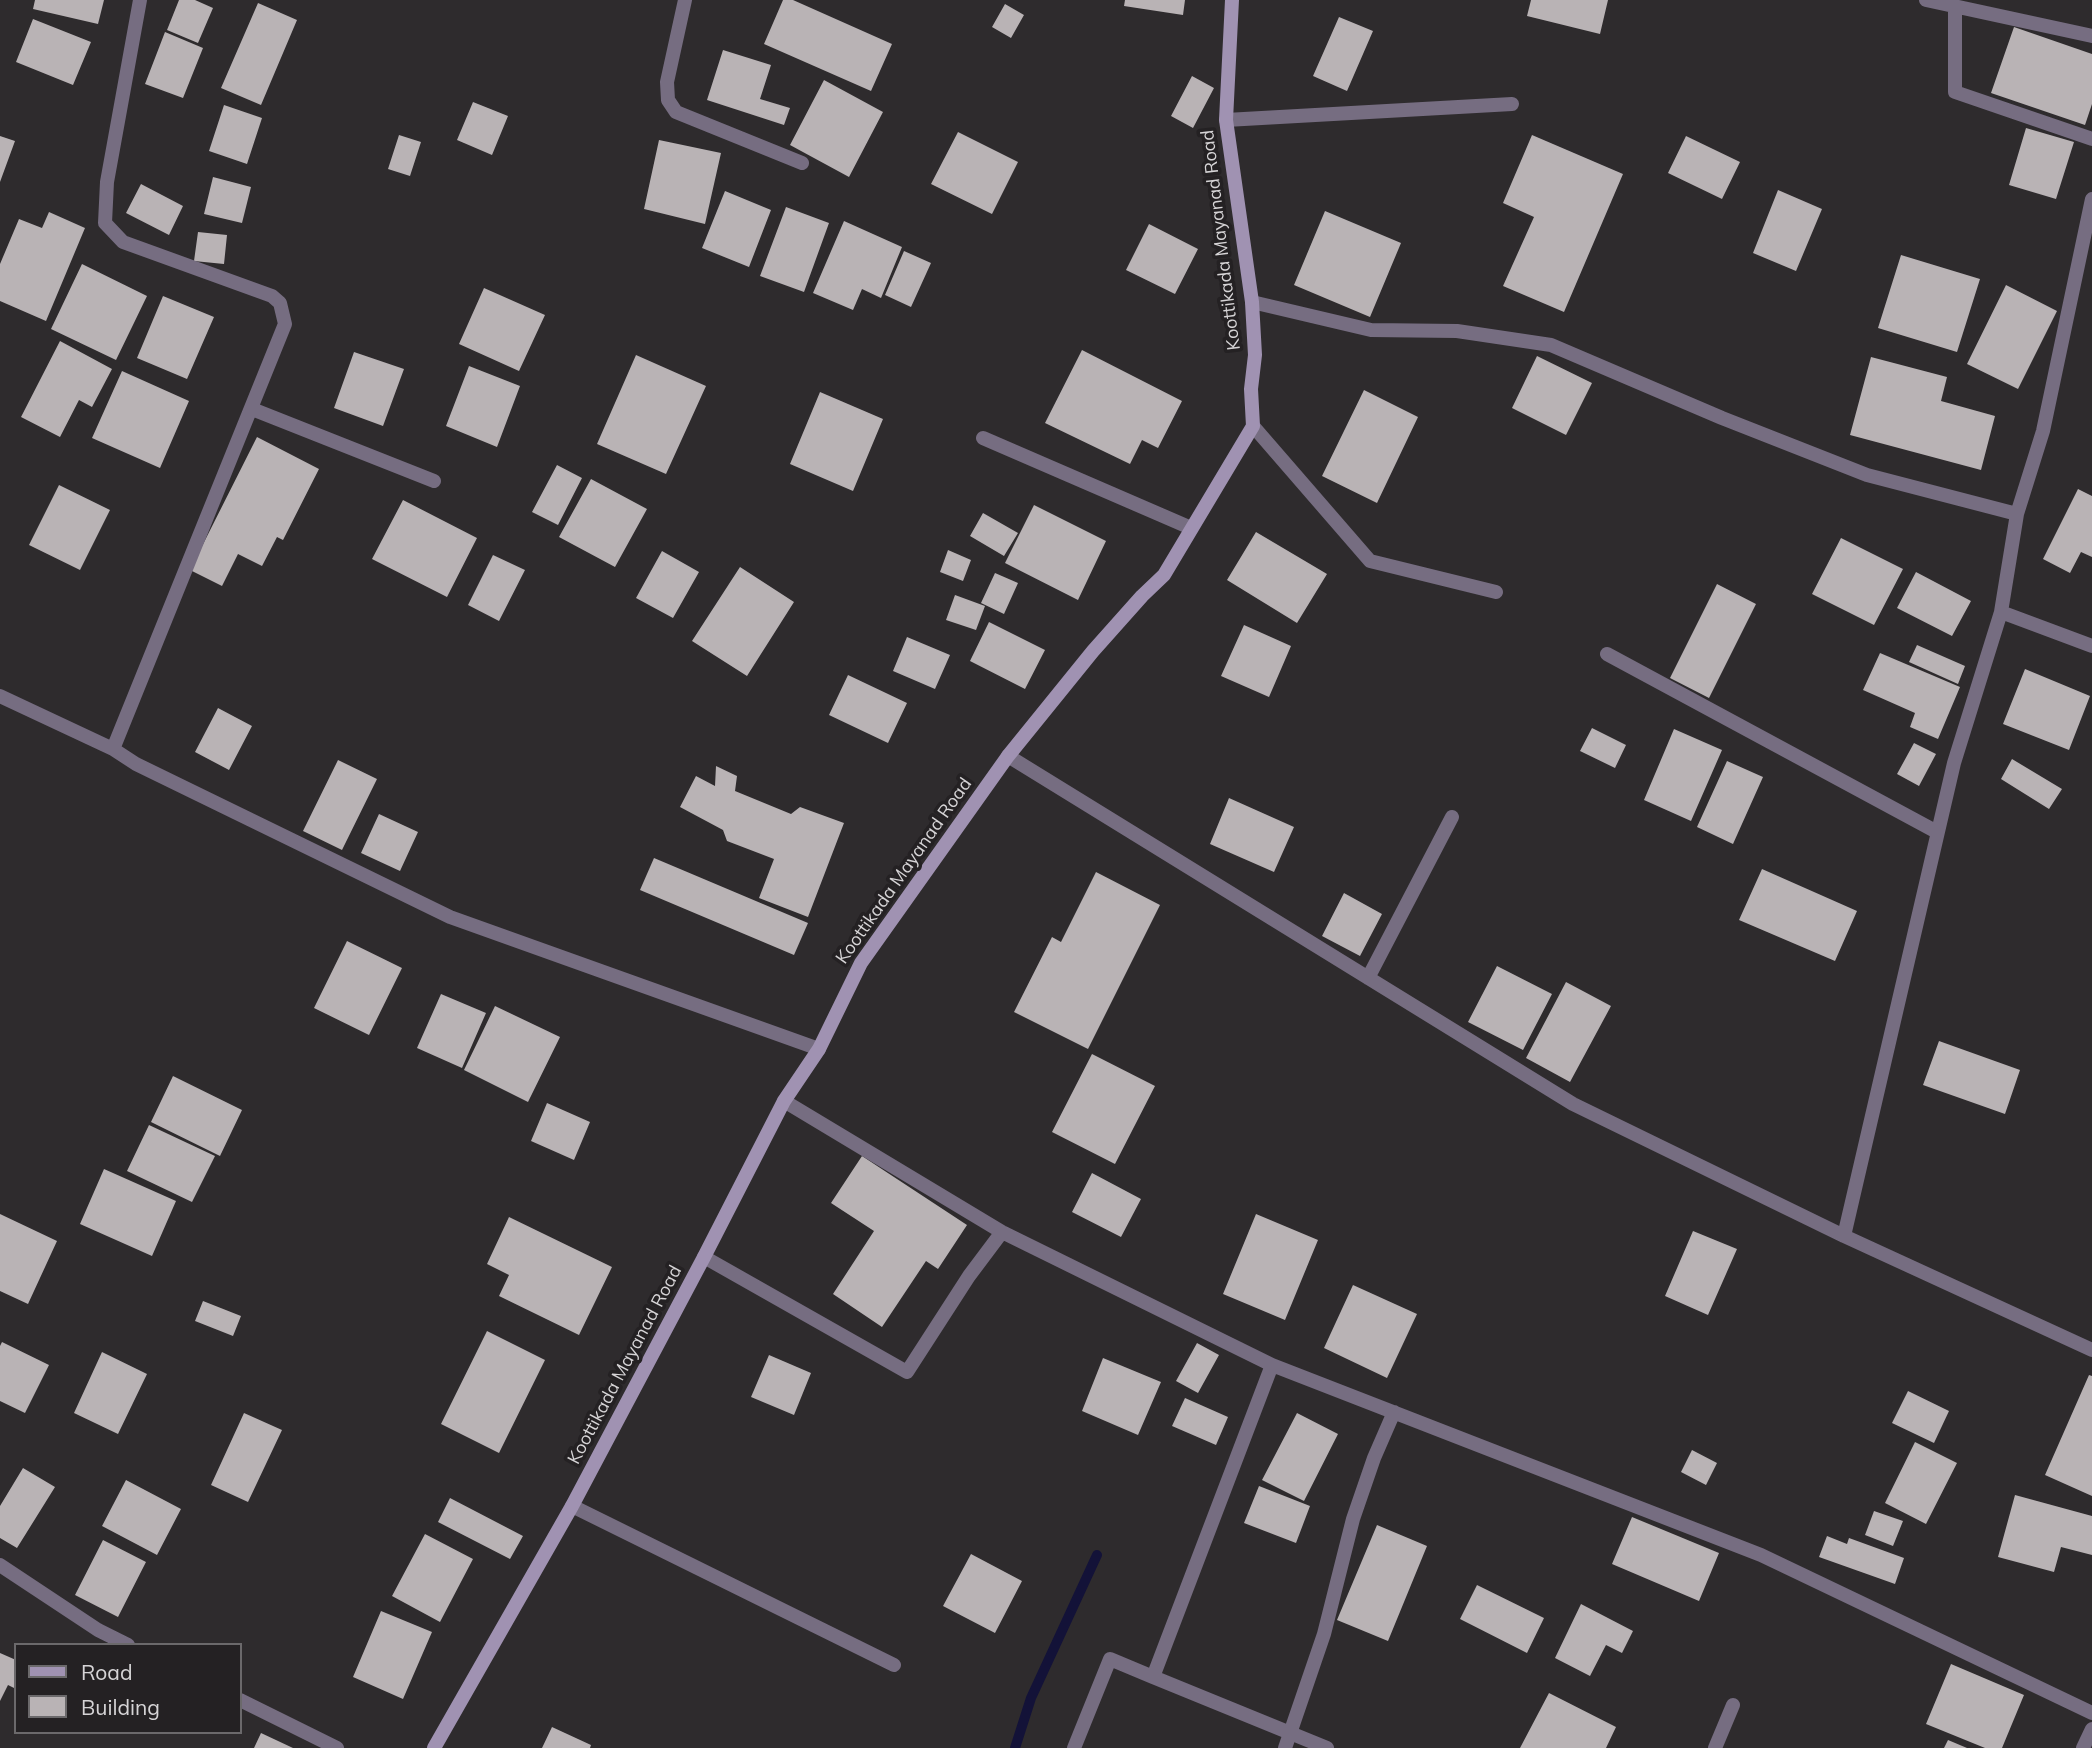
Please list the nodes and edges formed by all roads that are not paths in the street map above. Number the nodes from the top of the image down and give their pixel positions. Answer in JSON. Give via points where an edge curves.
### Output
{"nodes":[{"id":1,"x":140,"y":0,"type":"edge"},
{"id":2,"x":685,"y":0,"type":"edge"},
{"id":3,"x":1232,"y":0,"type":"edge"},
{"id":4,"x":1926,"y":0,"type":"edge"},
{"id":5,"x":1955,"y":6,"type":"junction"},
{"id":6,"x":2092,"y":36,"type":"edge"},
{"id":7,"x":1512,"y":104,"type":"dead end"},
{"id":8,"x":1226,"y":120,"type":"junction"},
{"id":9,"x":2092,"y":139,"type":"edge"},
{"id":10,"x":802,"y":163,"type":"dead end"},
{"id":11,"x":2092,"y":199,"type":"edge"},
{"id":12,"x":1252,"y":302,"type":"junction"},
{"id":13,"x":252,"y":409,"type":"junction"},
{"id":14,"x":1252,"y":426,"type":"junction"},
{"id":15,"x":983,"y":438,"type":"dead end"},
{"id":16,"x":434,"y":481,"type":"dead end"},
{"id":17,"x":2017,"y":514,"type":"junction"},
{"id":18,"x":1191,"y":528,"type":"junction"},
{"id":19,"x":1496,"y":592,"type":"dead end"},
{"id":20,"x":2001,"y":612,"type":"junction"},
{"id":21,"x":2092,"y":646,"type":"edge"},
{"id":22,"x":1607,"y":654,"type":"dead end"},
{"id":23,"x":0,"y":696,"type":"edge"},
{"id":24,"x":113,"y":749,"type":"junction"},
{"id":25,"x":1008,"y":756,"type":"junction"},
{"id":26,"x":1452,"y":817,"type":"dead end"},
{"id":27,"x":1937,"y":832,"type":"junction"},
{"id":28,"x":1368,"y":978,"type":"junction"},
{"id":29,"x":819,"y":1049,"type":"junction"},
{"id":30,"x":784,"y":1101,"type":"junction"},
{"id":31,"x":1002,"y":1232,"type":"junction"},
{"id":32,"x":1844,"y":1236,"type":"junction"},
{"id":33,"x":704,"y":1257,"type":"junction"},
{"id":34,"x":2092,"y":1350,"type":"edge"},
{"id":35,"x":1272,"y":1365,"type":"junction"},
{"id":36,"x":1394,"y":1412,"type":"junction"},
{"id":37,"x":572,"y":1506,"type":"junction"},
{"id":38,"x":0,"y":1564,"type":"edge"},
{"id":39,"x":124,"y":1643,"type":"edge"},
{"id":40,"x":894,"y":1665,"type":"dead end"},
{"id":41,"x":1153,"y":1677,"type":"junction"},
{"id":42,"x":242,"y":1701,"type":"edge"},
{"id":43,"x":1734,"y":1705,"type":"dead end"},
{"id":44,"x":2092,"y":1713,"type":"edge"},
{"id":45,"x":2092,"y":1728,"type":"edge"},
{"id":46,"x":1289,"y":1732,"type":"junction"},
{"id":47,"x":337,"y":1748,"type":"edge"},
{"id":48,"x":434,"y":1748,"type":"edge"},
{"id":49,"x":1074,"y":1748,"type":"edge"},
{"id":50,"x":1285,"y":1748,"type":"edge"},
{"id":51,"x":1327,"y":1748,"type":"edge"},
{"id":52,"x":1715,"y":1748,"type":"edge"},
{"id":53,"x":2082,"y":1748,"type":"edge"}],
"edges":[{"from":1,"to":13,"type":"street","via":[[107,182],[105,223],[123,242],[272,296],[280,303],[285,324]]},
{"from":2,"to":10,"type":"street","via":[[667,82],[668,100],[676,112]]},
{"from":3,"to":8,"type":"main road","name":"Koottikada Mayanad Road"},
{"from":4,"to":5,"type":"street"},
{"from":5,"to":6,"type":"street"},
{"from":5,"to":9,"type":"street","via":[[1955,92]]},
{"from":7,"to":8,"type":"street"},
{"from":8,"to":12,"type":"main road","name":"Koottikada Mayanad Road"},
{"from":11,"to":17,"type":"street","via":[[2043,431]]},
{"from":12,"to":14,"type":"main road","name":"Koottikada Mayanad Road"},
{"from":12,"to":17,"type":"street","via":[[1371,330],[1457,331],[1551,345],[1867,475]]},
{"from":13,"to":16,"type":"street"},
{"from":13,"to":24,"type":"street"},
{"from":14,"to":18,"type":"main road","name":"Koottikada Mayanad Road"},
{"from":14,"to":19,"type":"street","via":[[1370,561]]},
{"from":15,"to":18,"type":"street"},
{"from":17,"to":20,"type":"street"},
{"from":18,"to":25,"type":"main road","name":"Koottikada Mayanad Road","via":[[1164,575],[1093,651]]},
{"from":20,"to":21,"type":"street"},
{"from":20,"to":27,"type":"street"},
{"from":22,"to":27,"type":"street"},
{"from":23,"to":24,"type":"street"},
{"from":24,"to":29,"type":"street","via":[[450,917]]},
{"from":25,"to":28,"type":"street"},
{"from":25,"to":29,"type":"main road","name":"Koottikada Mayanad Road","via":[[861,962]]},
{"from":26,"to":28,"type":"street"},
{"from":27,"to":32,"type":"street"},
{"from":28,"to":32,"type":"street","via":[[1573,1104]]},
{"from":29,"to":30,"type":"main road","name":"Koottikada Mayanad Road"},
{"from":30,"to":31,"type":"street"},
{"from":30,"to":33,"type":"main road","name":"Koottikada Mayanad Road"},
{"from":31,"to":33,"type":"street","via":[[907,1372]]},
{"from":31,"to":35,"type":"street"},
{"from":32,"to":34,"type":"street"},
{"from":33,"to":37,"type":"main road","name":"Koottikada Mayanad Road"},
{"from":35,"to":36,"type":"street"},
{"from":35,"to":41,"type":"street"},
{"from":36,"to":44,"type":"street","via":[[1761,1555]]},
{"from":36,"to":46,"type":"street","via":[[1353,1520],[1324,1634]]},
{"from":37,"to":40,"type":"street"},
{"from":37,"to":48,"type":"main road","name":"Koottikada Mayanad Road"},
{"from":38,"to":39,"type":"street"},
{"from":41,"to":46,"type":"street"},
{"from":41,"to":49,"type":"street","via":[[1110,1659]]},
{"from":42,"to":47,"type":"street"},
{"from":43,"to":52,"type":"street"},
{"from":45,"to":53,"type":"street"},
{"from":46,"to":50,"type":"street"},
{"from":46,"to":51,"type":"street"}]}
